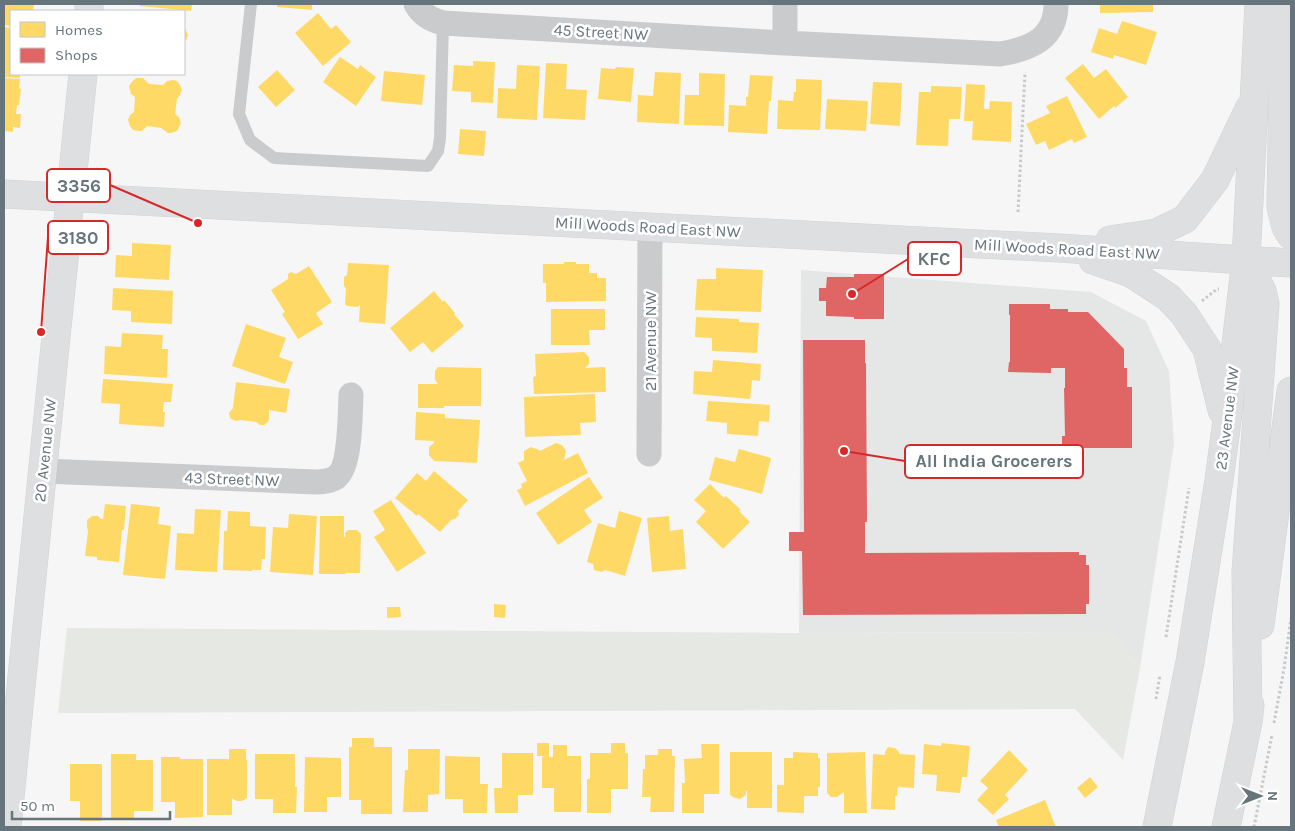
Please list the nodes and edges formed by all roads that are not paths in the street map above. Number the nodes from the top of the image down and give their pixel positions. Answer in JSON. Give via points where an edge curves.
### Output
{"nodes":[{"id":1,"x":251,"y":4,"type":"edge"},
{"id":2,"x":785,"y":4,"type":"edge"},
{"id":3,"x":1056,"y":4,"type":"edge"},
{"id":4,"x":1259,"y":4,"type":"edge"},
{"id":5,"x":1284,"y":4,"type":"edge"},
{"id":6,"x":418,"y":7,"type":"edge"},
{"id":7,"x":443,"y":23,"type":"junction"},
{"id":8,"x":786,"y":43,"type":"junction"},
{"id":9,"x":83,"y":75,"type":"edge"},
{"id":10,"x":1255,"y":96,"type":"junction"},
{"id":11,"x":4,"y":194,"type":"edge"},
{"id":12,"x":71,"y":197,"type":"junction"},
{"id":13,"x":650,"y":228,"type":"junction"},
{"id":14,"x":1291,"y":235,"type":"edge"},
{"id":15,"x":1059,"y":248,"type":"junction"},
{"id":16,"x":1246,"y":260,"type":"junction"},
{"id":17,"x":1291,"y":263,"type":"edge"},
{"id":18,"x":1291,"y":391,"type":"edge"},
{"id":19,"x":351,"y":395,"type":"dead end"},
{"id":20,"x":1226,"y":428,"type":"junction"},
{"id":21,"x":1291,"y":435,"type":"edge"},
{"id":22,"x":649,"y":454,"type":"dead end"},
{"id":23,"x":1281,"y":460,"type":"junction"},
{"id":24,"x":43,"y":471,"type":"junction"},
{"id":25,"x":1248,"y":722,"type":"junction"},
{"id":26,"x":7,"y":827,"type":"edge"},
{"id":27,"x":1157,"y":827,"type":"edge"},
{"id":28,"x":1226,"y":827,"type":"edge"}],
"edges":[{"from":1,"to":7,"type":"lane","via":[[239,114],[250,140],[274,158],[428,166],[438,151],[440,138]]},
{"from":2,"to":8,"type":"street"},
{"from":3,"to":8,"type":"street","name":"45 Street NW","via":[[1053,21],[1039,41],[1000,54]]},
{"from":4,"to":10,"type":"main road","name":"23 Avenue NW"},
{"from":5,"to":14,"type":"main road","via":[[1281,207]]},
{"from":6,"to":7,"type":"street","name":"45 Street NW","via":[[428,18]]},
{"from":7,"to":8,"type":"street","name":"45 Street NW"},
{"from":9,"to":12,"type":"main road","name":"20 Avenue NW"},
{"from":10,"to":15,"type":"main road","via":[[1215,180],[1185,220],[1156,233]]},
{"from":10,"to":16,"type":"main road","name":"23 Avenue NW"},
{"from":11,"to":12,"type":"main road","name":"Mill Woods Road East NW"},
{"from":12,"to":13,"type":"main road","name":"Mill Woods Road East NW"},
{"from":12,"to":24,"type":"main road","name":"20 Avenue NW"},
{"from":13,"to":15,"type":"main road","name":"Mill Woods Road East NW"},
{"from":13,"to":22,"type":"street","name":"21 Avenue NW"},
{"from":15,"to":16,"type":"main road","name":"Mill Woods Road East NW"},
{"from":15,"to":20,"type":"main road","via":[[1132,273],[1173,302],[1208,349]]},
{"from":16,"to":17,"type":"main road","name":"Mill Woods Road East NW"},
{"from":16,"to":20,"type":"main road","name":"23 Avenue NW"},
{"from":16,"to":25,"type":"main road","via":[[1265,304],[1246,572]]},
{"from":18,"to":23,"type":"main road"},
{"from":19,"to":24,"type":"street","name":"43 Street NW","via":[[345,464],[336,478],[326,481]]},
{"from":20,"to":27,"type":"main road","name":"23 Avenue NW","via":[[1190,662]]},
{"from":21,"to":23,"type":"main road"},
{"from":23,"to":25,"type":"main road"},
{"from":24,"to":26,"type":"main road","name":"20 Avenue NW"},
{"from":25,"to":28,"type":"main road"}]}
